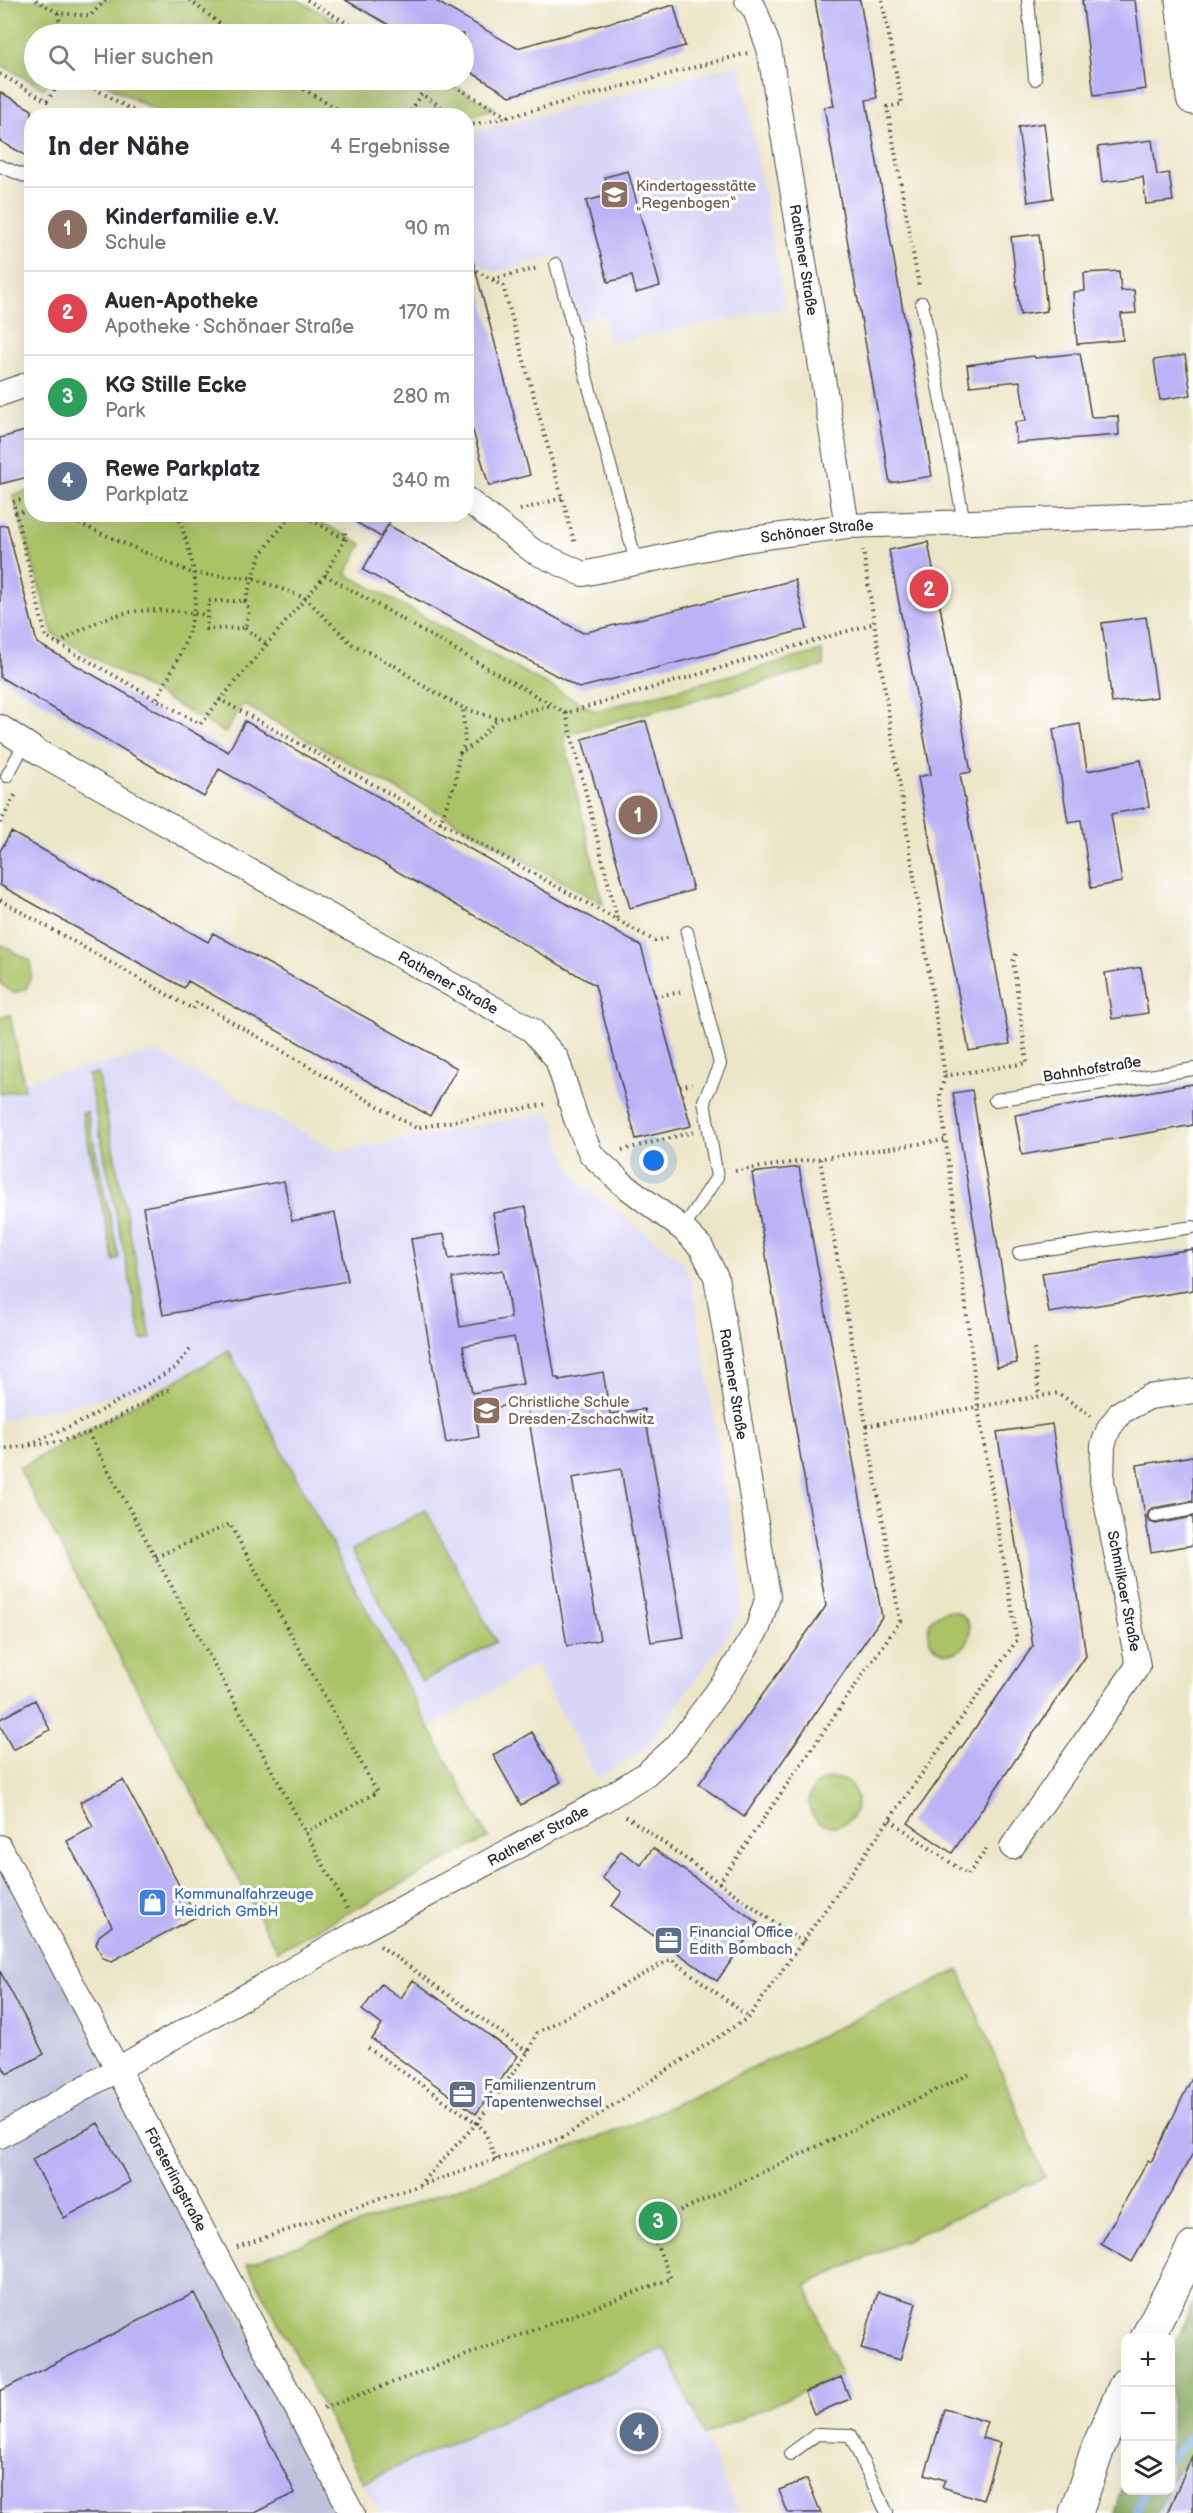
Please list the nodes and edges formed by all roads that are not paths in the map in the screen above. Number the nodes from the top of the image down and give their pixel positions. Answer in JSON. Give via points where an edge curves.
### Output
{"nodes":[{"id":1,"x":747,"y":0,"type":"edge"},
{"id":2,"x":1028,"y":0,"type":"edge"},
{"id":3,"x":1182,"y":0,"type":"edge"},
{"id":4,"x":1035,"y":79,"type":"dead end"},
{"id":5,"x":1193,"y":98,"type":"edge"},
{"id":6,"x":0,"y":166,"type":"edge"},
{"id":7,"x":24,"y":176,"type":"edge"},
{"id":8,"x":556,"y":264,"type":"road end"},
{"id":9,"x":922,"y":303,"type":"road end"},
{"id":10,"x":24,"y":386,"type":"edge"},
{"id":11,"x":0,"y":394,"type":"edge"},
{"id":12,"x":474,"y":505,"type":"edge"},
{"id":13,"x":1193,"y":514,"type":"edge"},
{"id":14,"x":964,"y":522,"type":"junction"},
{"id":15,"x":854,"y":526,"type":"junction"},
{"id":16,"x":636,"y":562,"type":"junction"},
{"id":17,"x":0,"y":727,"type":"edge"},
{"id":18,"x":26,"y":743,"type":"junction"},
{"id":19,"x":7,"y":776,"type":"dead end"},
{"id":20,"x":687,"y":933,"type":"road end"},
{"id":21,"x":1193,"y":1069,"type":"edge"},
{"id":22,"x":995,"y":1100,"type":"dead end"},
{"id":23,"x":1193,"y":1227,"type":"edge"},
{"id":24,"x":683,"y":1229,"type":"junction"},
{"id":25,"x":1019,"y":1253,"type":"dead end"},
{"id":26,"x":1193,"y":1392,"type":"edge"},
{"id":27,"x":1193,"y":1509,"type":"edge"},
{"id":28,"x":1155,"y":1516,"type":"dead end"},
{"id":29,"x":0,"y":1847,"type":"edge"},
{"id":30,"x":1012,"y":1847,"type":"road end"},
{"id":31,"x":117,"y":2068,"type":"junction"},
{"id":32,"x":0,"y":2136,"type":"edge"},
{"id":33,"x":1193,"y":2248,"type":"edge"},
{"id":34,"x":1149,"y":2333,"type":"edge"},
{"id":35,"x":1124,"y":2387,"type":"edge"},
{"id":36,"x":790,"y":2454,"type":"dead end"},
{"id":37,"x":352,"y":2513,"type":"edge"},
{"id":38,"x":887,"y":2513,"type":"edge"},
{"id":39,"x":1076,"y":2513,"type":"edge"}],
"edges":[{"from":1,"to":15,"type":"street","name":"Rathener Straße","via":[[755,10],[769,48]]},
{"from":2,"to":4,"type":"lane"},
{"from":3,"to":5,"type":"street"},
{"from":6,"to":7,"type":"lane"},
{"from":8,"to":16,"type":"lane"},
{"from":9,"to":14,"type":"lane"},
{"from":10,"to":11,"type":"street"},
{"from":12,"to":16,"type":"street","name":"Schönaer Straße","via":[[532,551],[583,574]]},
{"from":13,"to":14,"type":"street","name":"Schönaer Straße"},
{"from":14,"to":15,"type":"street","name":"Schönaer Straße"},
{"from":15,"to":16,"type":"street","name":"Schönaer Straße","via":[[744,540]]},
{"from":17,"to":18,"type":"street","name":"Rathener Straße"},
{"from":18,"to":19,"type":"lane"},
{"from":18,"to":24,"type":"street","name":"Rathener Straße","via":[[532,1030],[557,1059],[591,1154],[623,1184]]},
{"from":20,"to":24,"type":"lane","via":[[720,1064],[704,1101],[717,1177]]},
{"from":21,"to":22,"type":"lane","name":"Bahnhofstraße"},
{"from":23,"to":25,"type":"lane"},
{"from":24,"to":31,"type":"street","name":"Rathener Straße","via":[[701,1247],[716,1277],[768,1596],[758,1628],[726,1680],[677,1746],[646,1774]]},
{"from":26,"to":30,"type":"street","name":"Schmilkaer Straße","via":[[1149,1397],[1121,1412],[1109,1428],[1103,1445],[1102,1481],[1138,1666]]},
{"from":27,"to":28,"type":"lane"},
{"from":29,"to":31,"type":"street","name":"Försterlingstraße"},
{"from":31,"to":32,"type":"street","name":"Rathener Straße"},
{"from":31,"to":37,"type":"street","name":"Försterlingstraße"},
{"from":33,"to":34,"type":"street"},
{"from":35,"to":39,"type":"street"},
{"from":36,"to":38,"type":"lane","via":[[817,2434],[850,2435]]}]}
